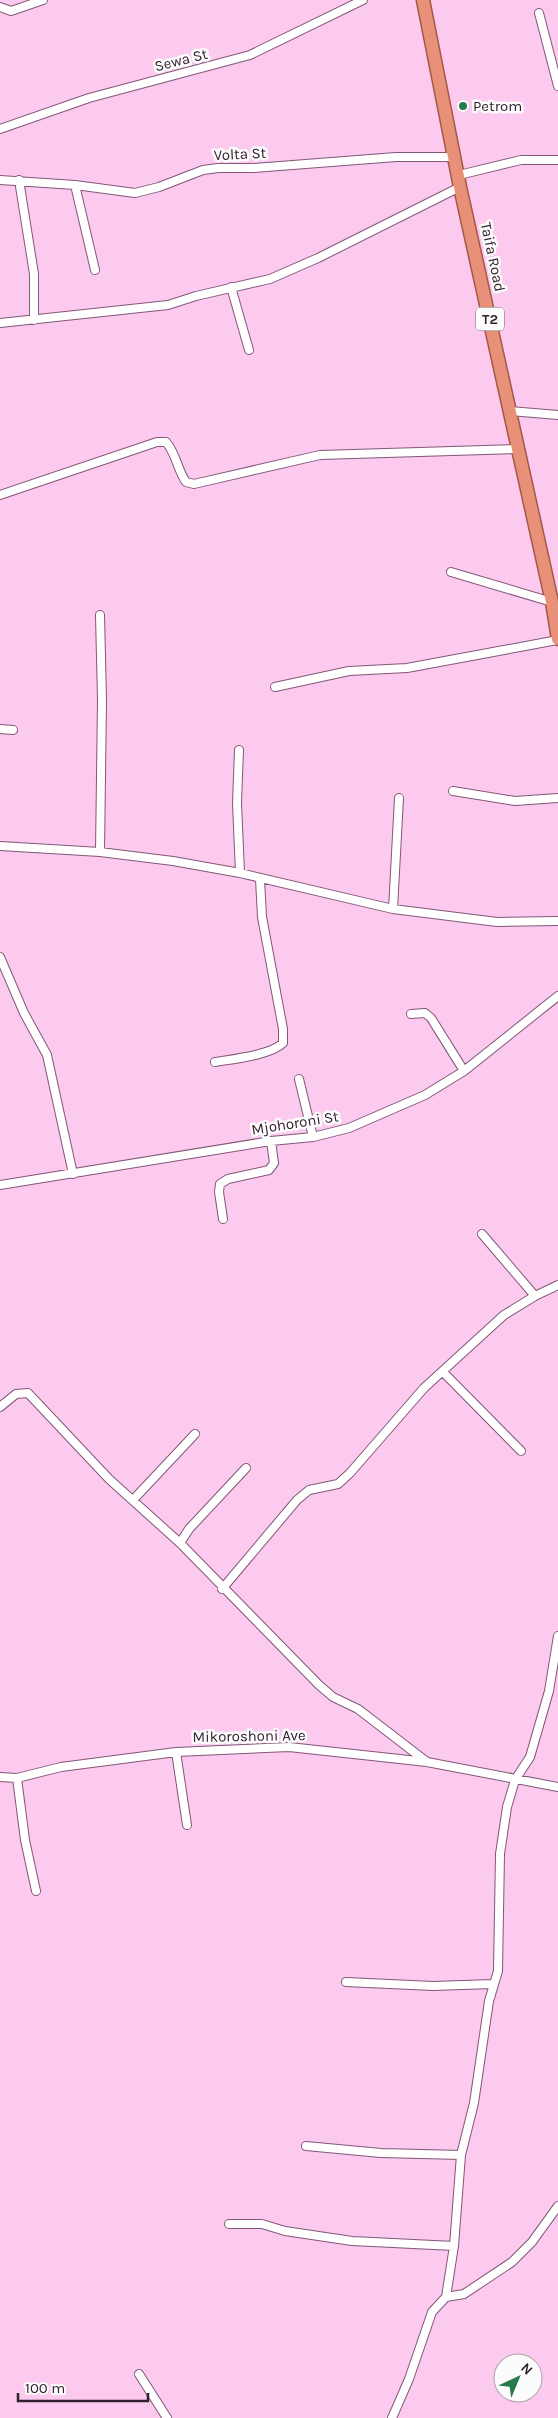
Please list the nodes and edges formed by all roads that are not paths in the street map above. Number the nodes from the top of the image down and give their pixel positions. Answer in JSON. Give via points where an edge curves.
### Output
{"nodes":[{"id":1,"x":43,"y":0,"type":"edge"},
{"id":2,"x":363,"y":0,"type":"edge"},
{"id":3,"x":423,"y":0,"type":"edge"},
{"id":4,"x":0,"y":6,"type":"edge"},
{"id":5,"x":539,"y":13,"type":"dead end"},
{"id":6,"x":558,"y":86,"type":"edge"},
{"id":7,"x":0,"y":129,"type":"edge"},
{"id":8,"x":456,"y":157,"type":"junction"},
{"id":9,"x":558,"y":160,"type":"edge"},
{"id":10,"x":0,"y":180,"type":"edge"},
{"id":11,"x":19,"y":180,"type":"junction"},
{"id":12,"x":460,"y":181,"type":"junction"},
{"id":13,"x":75,"y":185,"type":"junction"},
{"id":14,"x":95,"y":270,"type":"dead end"},
{"id":15,"x":231,"y":287,"type":"junction"},
{"id":16,"x":34,"y":320,"type":"junction"},
{"id":17,"x":0,"y":323,"type":"edge"},
{"id":18,"x":249,"y":350,"type":"dead end"},
{"id":19,"x":510,"y":411,"type":"junction"},
{"id":20,"x":558,"y":415,"type":"edge"},
{"id":21,"x":518,"y":449,"type":"junction"},
{"id":22,"x":0,"y":495,"type":"edge"},
{"id":23,"x":451,"y":572,"type":"dead end"},
{"id":24,"x":552,"y":602,"type":"junction"},
{"id":25,"x":100,"y":615,"type":"dead end"},
{"id":26,"x":558,"y":639,"type":"edge"},
{"id":27,"x":275,"y":688,"type":"dead end"},
{"id":28,"x":0,"y":729,"type":"edge"},
{"id":29,"x":13,"y":730,"type":"dead end"},
{"id":30,"x":239,"y":750,"type":"dead end"},
{"id":31,"x":453,"y":791,"type":"dead end"},
{"id":32,"x":399,"y":798,"type":"dead end"},
{"id":33,"x":558,"y":798,"type":"edge"},
{"id":34,"x":0,"y":846,"type":"edge"},
{"id":35,"x":100,"y":852,"type":"junction"},
{"id":36,"x":240,"y":873,"type":"junction"},
{"id":37,"x":260,"y":879,"type":"junction"},
{"id":38,"x":393,"y":909,"type":"junction"},
{"id":39,"x":558,"y":921,"type":"edge"},
{"id":40,"x":0,"y":957,"type":"edge"},
{"id":41,"x":558,"y":996,"type":"edge"},
{"id":42,"x":411,"y":1014,"type":"dead end"},
{"id":43,"x":216,"y":1062,"type":"dead end"},
{"id":44,"x":464,"y":1070,"type":"junction"},
{"id":45,"x":299,"y":1079,"type":"dead end"},
{"id":46,"x":313,"y":1137,"type":"junction"},
{"id":47,"x":271,"y":1141,"type":"junction"},
{"id":48,"x":73,"y":1174,"type":"junction"},
{"id":49,"x":0,"y":1185,"type":"edge"},
{"id":50,"x":224,"y":1219,"type":"dead end"},
{"id":51,"x":482,"y":1234,"type":"dead end"},
{"id":52,"x":558,"y":1285,"type":"edge"},
{"id":53,"x":535,"y":1296,"type":"junction"},
{"id":54,"x":443,"y":1372,"type":"junction"},
{"id":55,"x":0,"y":1407,"type":"edge"},
{"id":56,"x":195,"y":1434,"type":"dead end"},
{"id":57,"x":521,"y":1451,"type":"dead end"},
{"id":58,"x":246,"y":1468,"type":"dead end"},
{"id":59,"x":133,"y":1500,"type":"junction"},
{"id":60,"x":180,"y":1544,"type":"junction"},
{"id":61,"x":222,"y":1588,"type":"junction"},
{"id":62,"x":558,"y":1636,"type":"edge"},
{"id":63,"x":176,"y":1752,"type":"junction"},
{"id":64,"x":427,"y":1762,"type":"junction"},
{"id":65,"x":0,"y":1777,"type":"edge"},
{"id":66,"x":17,"y":1778,"type":"junction"},
{"id":67,"x":515,"y":1780,"type":"junction"},
{"id":68,"x":558,"y":1787,"type":"edge"},
{"id":69,"x":187,"y":1825,"type":"dead end"},
{"id":70,"x":36,"y":1891,"type":"dead end"},
{"id":71,"x":346,"y":1982,"type":"dead end"},
{"id":72,"x":493,"y":1984,"type":"junction"},
{"id":73,"x":306,"y":2146,"type":"dead end"},
{"id":74,"x":462,"y":2155,"type":"junction"},
{"id":75,"x":558,"y":2206,"type":"edge"},
{"id":76,"x":230,"y":2224,"type":"dead end"},
{"id":77,"x":454,"y":2246,"type":"junction"},
{"id":78,"x":446,"y":2297,"type":"junction"},
{"id":79,"x":139,"y":2374,"type":"dead end"},
{"id":80,"x":166,"y":2418,"type":"edge"},
{"id":81,"x":392,"y":2418,"type":"edge"}],
"edges":[{"from":1,"to":4,"type":"street","via":[[11,11]]},
{"from":2,"to":7,"type":"street","name":"Sewa St","via":[[250,54],[89,98]]},
{"from":3,"to":8,"type":"highway","name":"Taifa Road","number":"T2"},
{"from":5,"to":6,"type":"street"},
{"from":8,"to":12,"type":"highway","name":"Taifa Road","number":"T2"},
{"from":8,"to":13,"type":"street","name":"Volta St","via":[[396,157],[218,168],[135,193]]},
{"from":9,"to":12,"type":"street","via":[[521,160]]},
{"from":10,"to":11,"type":"street","name":"Volta St"},
{"from":11,"to":13,"type":"street","name":"Volta St"},
{"from":11,"to":16,"type":"street","via":[[34,274]]},
{"from":12,"to":15,"type":"street","via":[[318,258],[278,276]]},
{"from":12,"to":19,"type":"highway","name":"Taifa Road","number":"T2"},
{"from":13,"to":14,"type":"street"},
{"from":15,"to":16,"type":"street","via":[[168,305]]},
{"from":15,"to":18,"type":"street"},
{"from":16,"to":17,"type":"street"},
{"from":19,"to":20,"type":"street"},
{"from":19,"to":21,"type":"highway","name":"Taifa Road","number":"T2"},
{"from":21,"to":22,"type":"street","via":[[320,455],[194,484],[186,482],[181,475],[172,448],[166,442],[157,442]]},
{"from":21,"to":24,"type":"highway","name":"Taifa Road","number":"T2"},
{"from":23,"to":24,"type":"street"},
{"from":24,"to":26,"type":"highway","name":"Taifa Road","number":"T2"},
{"from":25,"to":35,"type":"street"},
{"from":26,"to":27,"type":"street","via":[[407,668],[349,671]]},
{"from":28,"to":29,"type":"street"},
{"from":30,"to":36,"type":"street"},
{"from":31,"to":33,"type":"street","via":[[515,801]]},
{"from":32,"to":38,"type":"street"},
{"from":34,"to":35,"type":"street"},
{"from":35,"to":36,"type":"street"},
{"from":36,"to":37,"type":"street"},
{"from":37,"to":38,"type":"street"},
{"from":37,"to":43,"type":"street","via":[[262,917],[283,1043],[262,1053]]},
{"from":38,"to":39,"type":"street","via":[[496,922]]},
{"from":40,"to":48,"type":"street","via":[[24,1013],[47,1055]]},
{"from":41,"to":44,"type":"street","name":"Mjohoroni St"},
{"from":42,"to":44,"type":"street","via":[[424,1014],[431,1018]]},
{"from":44,"to":46,"type":"street","name":"Mjohoroni St","via":[[425,1095],[384,1114],[349,1128]]},
{"from":45,"to":46,"type":"street"},
{"from":46,"to":47,"type":"street","name":"Mjohoroni St"},
{"from":47,"to":48,"type":"street","name":"Mjohoroni St"},
{"from":47,"to":50,"type":"street","via":[[274,1163],[269,1170],[228,1179],[220,1184]]},
{"from":48,"to":49,"type":"street","name":"Mjohoroni St"},
{"from":51,"to":53,"type":"street"},
{"from":52,"to":53,"type":"street"},
{"from":53,"to":54,"type":"street","via":[[504,1315]]},
{"from":54,"to":57,"type":"street"},
{"from":54,"to":61,"type":"street","via":[[424,1388],[338,1484],[309,1490],[297,1500]]},
{"from":55,"to":59,"type":"street","via":[[16,1394],[28,1394],[109,1480]]},
{"from":56,"to":59,"type":"street"},
{"from":58,"to":60,"type":"street","via":[[189,1529]]},
{"from":59,"to":60,"type":"street"},
{"from":60,"to":61,"type":"street"},
{"from":61,"to":64,"type":"street","via":[[326,1691],[358,1709]]},
{"from":62,"to":67,"type":"street","via":[[549,1691],[530,1757]]},
{"from":63,"to":64,"type":"street","name":"Mikoroshoni Ave","via":[[289,1747]]},
{"from":63,"to":66,"type":"street","name":"Mikoroshoni Ave","via":[[61,1767]]},
{"from":63,"to":69,"type":"street"},
{"from":64,"to":67,"type":"street","name":"Mikoroshoni Ave"},
{"from":65,"to":66,"type":"street","name":"Mikoroshoni Ave"},
{"from":66,"to":70,"type":"street"},
{"from":67,"to":68,"type":"street","name":"Mikoroshoni Ave"},
{"from":67,"to":72,"type":"street","via":[[500,1854],[498,1971]]},
{"from":71,"to":72,"type":"street","via":[[433,1986]]},
{"from":72,"to":74,"type":"street","via":[[474,2103]]},
{"from":73,"to":74,"type":"street","via":[[381,2153]]},
{"from":74,"to":77,"type":"street"},
{"from":75,"to":78,"type":"street","via":[[532,2242],[512,2262],[464,2294]]},
{"from":76,"to":77,"type":"street","via":[[262,2224],[285,2231],[352,2241]]},
{"from":77,"to":78,"type":"street"},
{"from":78,"to":81,"type":"street","via":[[432,2312]]},
{"from":79,"to":80,"type":"street"}]}
